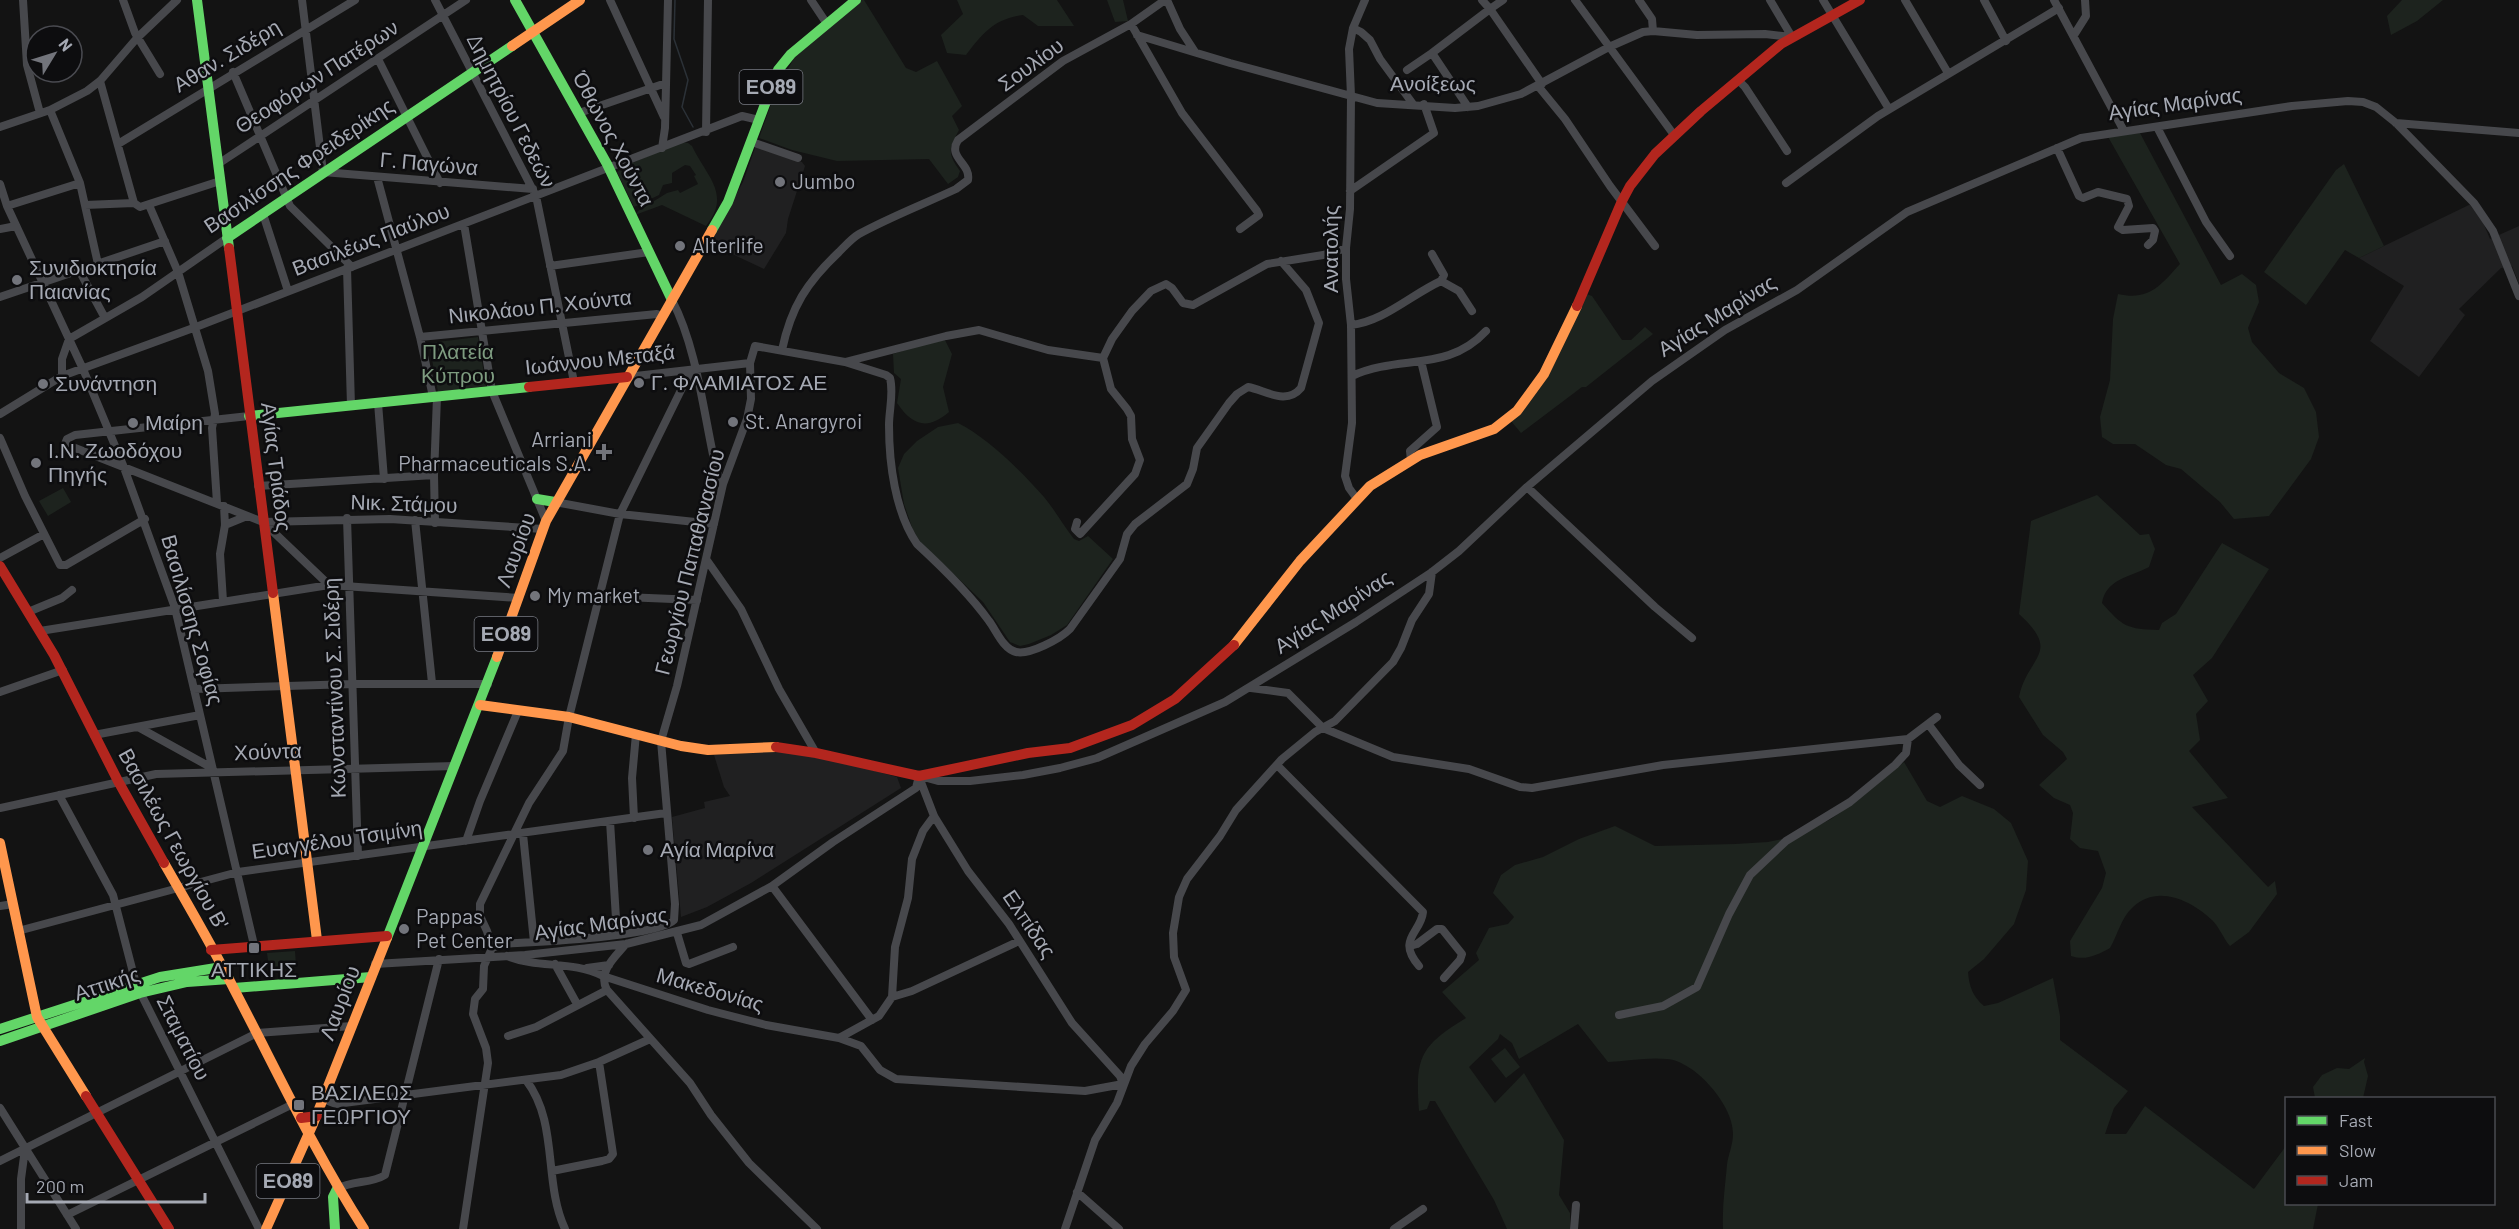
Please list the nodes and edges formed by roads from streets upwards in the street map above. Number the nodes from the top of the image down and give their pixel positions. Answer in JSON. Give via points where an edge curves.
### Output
{"nodes":[{"id":1,"x":23,"y":0,"type":"edge"},
{"id":2,"x":123,"y":0,"type":"edge"},
{"id":3,"x":177,"y":0,"type":"edge"},
{"id":4,"x":197,"y":0,"type":"edge"},
{"id":5,"x":302,"y":0,"type":"edge"},
{"id":6,"x":355,"y":0,"type":"edge"},
{"id":7,"x":435,"y":0,"type":"edge"},
{"id":8,"x":466,"y":0,"type":"edge"},
{"id":9,"x":515,"y":0,"type":"edge"},
{"id":10,"x":580,"y":0,"type":"edge"},
{"id":11,"x":610,"y":0,"type":"edge"},
{"id":12,"x":668,"y":0,"type":"edge"},
{"id":13,"x":708,"y":0,"type":"edge"},
{"id":14,"x":811,"y":0,"type":"edge"},
{"id":15,"x":856,"y":0,"type":"edge"},
{"id":16,"x":1166,"y":0,"type":"edge"},
{"id":17,"x":1365,"y":0,"type":"edge"},
{"id":18,"x":1482,"y":0,"type":"edge"},
{"id":19,"x":1503,"y":0,"type":"edge"},
{"id":20,"x":1575,"y":0,"type":"edge"},
{"id":21,"x":1639,"y":0,"type":"edge"},
{"id":22,"x":1770,"y":0,"type":"edge"},
{"id":23,"x":1823,"y":0,"type":"edge"},
{"id":24,"x":1860,"y":0,"type":"edge"},
{"id":25,"x":1905,"y":0,"type":"edge"},
{"id":26,"x":1984,"y":0,"type":"edge"},
{"id":27,"x":2085,"y":0,"type":"edge"},
{"id":28,"x":2056,"y":4,"type":"edge"},
{"id":29,"x":1490,"y":9,"type":"junction"},
{"id":30,"x":1832,"y":15,"type":"junction"},
{"id":31,"x":442,"y":16,"type":"junction"},
{"id":32,"x":827,"y":24,"type":"junction"},
{"id":33,"x":1131,"y":24,"type":"junction"},
{"id":34,"x":1353,"y":28,"type":"junction"},
{"id":35,"x":306,"y":29,"type":"junction"},
{"id":36,"x":532,"y":31,"type":"junction"},
{"id":37,"x":1653,"y":31,"type":"junction"},
{"id":38,"x":1137,"y":34,"type":"junction"},
{"id":39,"x":2074,"y":35,"type":"junction"},
{"id":40,"x":1792,"y":37,"type":"junction"},
{"id":41,"x":137,"y":38,"type":"junction"},
{"id":42,"x":2006,"y":41,"type":"junction"},
{"id":43,"x":1609,"y":47,"type":"junction"},
{"id":44,"x":1195,"y":52,"type":"junction"},
{"id":45,"x":1432,"y":53,"type":"junction"},
{"id":46,"x":378,"y":59,"type":"junction"},
{"id":47,"x":1407,"y":70,"type":"dead end"},
{"id":48,"x":233,"y":72,"type":"junction"},
{"id":49,"x":471,"y":72,"type":"junction"},
{"id":50,"x":160,"y":74,"type":"dead end"},
{"id":51,"x":1948,"y":74,"type":"junction"},
{"id":52,"x":100,"y":81,"type":"junction"},
{"id":53,"x":1738,"y":81,"type":"junction"},
{"id":54,"x":666,"y":83,"type":"junction"},
{"id":55,"x":1540,"y":85,"type":"junction"},
{"id":56,"x":208,"y":88,"type":"junction"},
{"id":57,"x":651,"y":88,"type":"junction"},
{"id":58,"x":1352,"y":96,"type":"junction"},
{"id":59,"x":314,"y":99,"type":"junction"},
{"id":60,"x":1413,"y":104,"type":"junction"},
{"id":61,"x":1424,"y":104,"type":"junction"},
{"id":62,"x":1468,"y":107,"type":"junction"},
{"id":63,"x":50,"y":110,"type":"junction"},
{"id":64,"x":1889,"y":110,"type":"junction"},
{"id":65,"x":579,"y":113,"type":"junction"},
{"id":66,"x":40,"y":114,"type":"junction"},
{"id":67,"x":407,"y":116,"type":"junction"},
{"id":68,"x":665,"y":118,"type":"junction"},
{"id":69,"x":759,"y":120,"type":"junction"},
{"id":70,"x":2396,"y":123,"type":"junction"},
{"id":71,"x":0,"y":126,"type":"edge"},
{"id":72,"x":2157,"y":127,"type":"junction"},
{"id":73,"x":2124,"y":131,"type":"junction"},
{"id":74,"x":706,"y":132,"type":"junction"},
{"id":75,"x":2519,"y":133,"type":"edge"},
{"id":76,"x":1674,"y":135,"type":"junction"},
{"id":77,"x":259,"y":136,"type":"junction"},
{"id":78,"x":752,"y":142,"type":"junction"},
{"id":79,"x":118,"y":144,"type":"junction"},
{"id":80,"x":662,"y":148,"type":"junction"},
{"id":81,"x":2057,"y":148,"type":"junction"},
{"id":82,"x":1787,"y":151,"type":"dead end"},
{"id":83,"x":798,"y":158,"type":"dead end"},
{"id":84,"x":218,"y":164,"type":"junction"},
{"id":85,"x":610,"y":169,"type":"junction"},
{"id":86,"x":323,"y":172,"type":"junction"},
{"id":87,"x":377,"y":177,"type":"junction"},
{"id":88,"x":220,"y":181,"type":"junction"},
{"id":89,"x":80,"y":183,"type":"junction"},
{"id":90,"x":440,"y":183,"type":"junction"},
{"id":91,"x":1786,"y":183,"type":"dead end"},
{"id":92,"x":0,"y":184,"type":"edge"},
{"id":93,"x":1350,"y":192,"type":"junction"},
{"id":94,"x":535,"y":193,"type":"junction"},
{"id":95,"x":286,"y":198,"type":"junction"},
{"id":96,"x":1622,"y":201,"type":"junction"},
{"id":97,"x":134,"y":203,"type":"junction"},
{"id":98,"x":85,"y":205,"type":"junction"},
{"id":99,"x":149,"y":205,"type":"junction"},
{"id":100,"x":7,"y":206,"type":"junction"},
{"id":101,"x":263,"y":214,"type":"junction"},
{"id":102,"x":464,"y":224,"type":"junction"},
{"id":103,"x":16,"y":226,"type":"junction"},
{"id":104,"x":0,"y":229,"type":"edge"},
{"id":105,"x":1240,"y":230,"type":"dead end"},
{"id":106,"x":227,"y":238,"type":"junction"},
{"id":107,"x":165,"y":241,"type":"junction"},
{"id":108,"x":2148,"y":245,"type":"dead end"},
{"id":109,"x":1655,"y":246,"type":"dead end"},
{"id":110,"x":1346,"y":248,"type":"junction"},
{"id":111,"x":397,"y":249,"type":"junction"},
{"id":112,"x":649,"y":252,"type":"junction"},
{"id":113,"x":1432,"y":254,"type":"dead end"},
{"id":114,"x":2230,"y":256,"type":"dead end"},
{"id":115,"x":1281,"y":261,"type":"junction"},
{"id":116,"x":98,"y":264,"type":"junction"},
{"id":117,"x":550,"y":266,"type":"junction"},
{"id":118,"x":349,"y":267,"type":"junction"},
{"id":119,"x":79,"y":270,"type":"junction"},
{"id":120,"x":178,"y":272,"type":"junction"},
{"id":121,"x":1441,"y":281,"type":"junction"},
{"id":122,"x":43,"y":283,"type":"junction"},
{"id":123,"x":288,"y":291,"type":"junction"},
{"id":124,"x":2519,"y":296,"type":"edge"},
{"id":125,"x":0,"y":297,"type":"edge"},
{"id":126,"x":672,"y":300,"type":"junction"},
{"id":127,"x":236,"y":311,"type":"junction"},
{"id":128,"x":1472,"y":311,"type":"dead end"},
{"id":129,"x":662,"y":316,"type":"junction"},
{"id":130,"x":105,"y":318,"type":"junction"},
{"id":131,"x":562,"y":323,"type":"junction"},
{"id":132,"x":1351,"y":325,"type":"junction"},
{"id":133,"x":196,"y":327,"type":"junction"},
{"id":134,"x":482,"y":331,"type":"junction"},
{"id":135,"x":1486,"y":331,"type":"dead end"},
{"id":136,"x":420,"y":337,"type":"junction"},
{"id":137,"x":69,"y":339,"type":"junction"},
{"id":138,"x":782,"y":350,"type":"junction"},
{"id":139,"x":1103,"y":358,"type":"junction"},
{"id":140,"x":1421,"y":361,"type":"junction"},
{"id":141,"x":845,"y":362,"type":"junction"},
{"id":142,"x":750,"y":363,"type":"junction"},
{"id":143,"x":83,"y":369,"type":"junction"},
{"id":144,"x":695,"y":369,"type":"junction"},
{"id":145,"x":62,"y":376,"type":"junction"},
{"id":146,"x":1352,"y":376,"type":"junction"},
{"id":147,"x":627,"y":377,"type":"junction"},
{"id":148,"x":574,"y":382,"type":"junction"},
{"id":149,"x":492,"y":391,"type":"junction"},
{"id":150,"x":435,"y":397,"type":"junction"},
{"id":151,"x":378,"y":403,"type":"junction"},
{"id":152,"x":351,"y":406,"type":"junction"},
{"id":153,"x":0,"y":414,"type":"edge"},
{"id":154,"x":249,"y":416,"type":"junction"},
{"id":155,"x":214,"y":420,"type":"junction"},
{"id":156,"x":109,"y":431,"type":"junction"},
{"id":157,"x":0,"y":438,"type":"edge"},
{"id":158,"x":1411,"y":460,"type":"junction"},
{"id":159,"x":123,"y":465,"type":"junction"},
{"id":160,"x":434,"y":476,"type":"junction"},
{"id":161,"x":384,"y":479,"type":"junction"},
{"id":162,"x":723,"y":484,"type":"junction"},
{"id":163,"x":258,"y":486,"type":"junction"},
{"id":164,"x":1527,"y":487,"type":"junction"},
{"id":165,"x":537,"y":499,"type":"junction"},
{"id":166,"x":1357,"y":499,"type":"junction"},
{"id":167,"x":555,"y":502,"type":"junction"},
{"id":168,"x":221,"y":505,"type":"junction"},
{"id":169,"x":620,"y":514,"type":"junction"},
{"id":170,"x":247,"y":516,"type":"junction"},
{"id":171,"x":145,"y":519,"type":"junction"},
{"id":172,"x":347,"y":519,"type":"junction"},
{"id":173,"x":415,"y":520,"type":"junction"},
{"id":174,"x":263,"y":522,"type":"junction"},
{"id":175,"x":435,"y":522,"type":"junction"},
{"id":176,"x":1077,"y":522,"type":"dead end"},
{"id":177,"x":714,"y":524,"type":"junction"},
{"id":178,"x":225,"y":525,"type":"junction"},
{"id":179,"x":544,"y":525,"type":"junction"},
{"id":180,"x":44,"y":534,"type":"junction"},
{"id":181,"x":0,"y":558,"type":"edge"},
{"id":182,"x":706,"y":559,"type":"junction"},
{"id":183,"x":0,"y":566,"type":"edge"},
{"id":184,"x":1432,"y":572,"type":"junction"},
{"id":185,"x":329,"y":585,"type":"junction"},
{"id":186,"x":350,"y":588,"type":"junction"},
{"id":187,"x":72,"y":590,"type":"dead end"},
{"id":188,"x":272,"y":592,"type":"junction"},
{"id":189,"x":422,"y":592,"type":"junction"},
{"id":190,"x":600,"y":596,"type":"junction"},
{"id":191,"x":519,"y":598,"type":"junction"},
{"id":192,"x":697,"y":600,"type":"junction"},
{"id":193,"x":223,"y":601,"type":"junction"},
{"id":194,"x":175,"y":608,"type":"junction"},
{"id":195,"x":28,"y":612,"type":"junction"},
{"id":196,"x":40,"y":631,"type":"junction"},
{"id":197,"x":1692,"y":638,"type":"dead end"},
{"id":198,"x":63,"y":670,"type":"junction"},
{"id":199,"x":432,"y":683,"type":"junction"},
{"id":200,"x":353,"y":684,"type":"junction"},
{"id":201,"x":488,"y":684,"type":"junction"},
{"id":202,"x":284,"y":688,"type":"junction"},
{"id":203,"x":1251,"y":688,"type":"junction"},
{"id":204,"x":194,"y":689,"type":"junction"},
{"id":205,"x":0,"y":692,"type":"edge"},
{"id":206,"x":480,"y":705,"type":"junction"},
{"id":207,"x":518,"y":711,"type":"junction"},
{"id":208,"x":200,"y":715,"type":"junction"},
{"id":209,"x":569,"y":717,"type":"junction"},
{"id":210,"x":1937,"y":717,"type":"dead end"},
{"id":211,"x":1929,"y":725,"type":"junction"},
{"id":212,"x":138,"y":727,"type":"junction"},
{"id":213,"x":1323,"y":728,"type":"junction"},
{"id":214,"x":636,"y":734,"type":"junction"},
{"id":215,"x":94,"y":735,"type":"junction"},
{"id":216,"x":1908,"y":739,"type":"junction"},
{"id":217,"x":661,"y":741,"type":"junction"},
{"id":218,"x":816,"y":753,"type":"junction"},
{"id":219,"x":1277,"y":765,"type":"junction"},
{"id":220,"x":455,"y":766,"type":"junction"},
{"id":221,"x":356,"y":768,"type":"junction"},
{"id":222,"x":295,"y":769,"type":"junction"},
{"id":223,"x":213,"y":770,"type":"junction"},
{"id":224,"x":919,"y":776,"type":"junction"},
{"id":225,"x":118,"y":781,"type":"junction"},
{"id":226,"x":1980,"y":785,"type":"dead end"},
{"id":227,"x":59,"y":795,"type":"junction"},
{"id":228,"x":0,"y":808,"type":"edge"},
{"id":229,"x":666,"y":813,"type":"junction"},
{"id":230,"x":933,"y":816,"type":"junction"},
{"id":231,"x":634,"y":818,"type":"junction"},
{"id":232,"x":610,"y":821,"type":"junction"},
{"id":233,"x":523,"y":834,"type":"junction"},
{"id":234,"x":513,"y":836,"type":"junction"},
{"id":235,"x":466,"y":841,"type":"junction"},
{"id":236,"x":0,"y":843,"type":"edge"},
{"id":237,"x":423,"y":847,"type":"junction"},
{"id":238,"x":358,"y":856,"type":"junction"},
{"id":239,"x":307,"y":863,"type":"junction"},
{"id":240,"x":238,"y":872,"type":"junction"},
{"id":241,"x":772,"y":886,"type":"junction"},
{"id":242,"x":177,"y":889,"type":"junction"},
{"id":243,"x":13,"y":904,"type":"junction"},
{"id":244,"x":115,"y":904,"type":"junction"},
{"id":245,"x":0,"y":906,"type":"edge"},
{"id":246,"x":18,"y":931,"type":"junction"},
{"id":247,"x":677,"y":933,"type":"junction"},
{"id":248,"x":617,"y":935,"type":"junction"},
{"id":249,"x":387,"y":936,"type":"junction"},
{"id":250,"x":317,"y":940,"type":"junction"},
{"id":251,"x":1018,"y":941,"type":"junction"},
{"id":252,"x":534,"y":942,"type":"junction"},
{"id":253,"x":626,"y":944,"type":"junction"},
{"id":254,"x":254,"y":945,"type":"junction"},
{"id":255,"x":1410,"y":946,"type":"junction"},
{"id":256,"x":733,"y":947,"type":"dead end"},
{"id":257,"x":211,"y":950,"type":"junction"},
{"id":258,"x":490,"y":952,"type":"junction"},
{"id":259,"x":507,"y":956,"type":"junction"},
{"id":260,"x":439,"y":959,"type":"junction"},
{"id":261,"x":375,"y":964,"type":"junction"},
{"id":262,"x":555,"y":964,"type":"junction"},
{"id":263,"x":609,"y":964,"type":"junction"},
{"id":264,"x":1419,"y":966,"type":"dead end"},
{"id":265,"x":222,"y":967,"type":"junction"},
{"id":266,"x":587,"y":968,"type":"junction"},
{"id":267,"x":603,"y":976,"type":"junction"},
{"id":268,"x":371,"y":977,"type":"junction"},
{"id":269,"x":1444,"y":978,"type":"dead end"},
{"id":270,"x":231,"y":983,"type":"junction"},
{"id":271,"x":138,"y":989,"type":"junction"},
{"id":272,"x":607,"y":990,"type":"junction"},
{"id":273,"x":892,"y":997,"type":"junction"},
{"id":274,"x":577,"y":1004,"type":"junction"},
{"id":275,"x":1619,"y":1015,"type":"dead end"},
{"id":276,"x":872,"y":1020,"type":"junction"},
{"id":277,"x":40,"y":1022,"type":"junction"},
{"id":278,"x":352,"y":1026,"type":"junction"},
{"id":279,"x":0,"y":1029,"type":"edge"},
{"id":280,"x":257,"y":1033,"type":"junction"},
{"id":281,"x":508,"y":1036,"type":"dead end"},
{"id":282,"x":839,"y":1038,"type":"junction"},
{"id":283,"x":650,"y":1039,"type":"junction"},
{"id":284,"x":0,"y":1041,"type":"edge"},
{"id":285,"x":598,"y":1062,"type":"junction"},
{"id":286,"x":180,"y":1071,"type":"junction"},
{"id":287,"x":526,"y":1080,"type":"junction"},
{"id":288,"x":1123,"y":1084,"type":"junction"},
{"id":289,"x":483,"y":1086,"type":"junction"},
{"id":290,"x":405,"y":1094,"type":"junction"},
{"id":291,"x":323,"y":1099,"type":"junction"},
{"id":292,"x":293,"y":1104,"type":"junction"},
{"id":293,"x":0,"y":1108,"type":"edge"},
{"id":294,"x":97,"y":1113,"type":"junction"},
{"id":295,"x":317,"y":1116,"type":"junction"},
{"id":296,"x":301,"y":1118,"type":"junction"},
{"id":297,"x":310,"y":1132,"type":"junction"},
{"id":298,"x":215,"y":1142,"type":"junction"},
{"id":299,"x":25,"y":1149,"type":"junction"},
{"id":300,"x":1,"y":1159,"type":"edge"},
{"id":301,"x":552,"y":1171,"type":"junction"},
{"id":302,"x":139,"y":1180,"type":"junction"},
{"id":303,"x":337,"y":1189,"type":"junction"},
{"id":304,"x":1077,"y":1192,"type":"junction"},
{"id":305,"x":1576,"y":1205,"type":"dead end"},
{"id":306,"x":1423,"y":1209,"type":"dead end"},
{"id":307,"x":67,"y":1215,"type":"junction"},
{"id":308,"x":21,"y":1229,"type":"edge"},
{"id":309,"x":76,"y":1229,"type":"edge"},
{"id":310,"x":169,"y":1229,"type":"edge"},
{"id":311,"x":259,"y":1229,"type":"edge"},
{"id":312,"x":266,"y":1229,"type":"edge"},
{"id":313,"x":335,"y":1229,"type":"edge"},
{"id":314,"x":364,"y":1229,"type":"edge"},
{"id":315,"x":463,"y":1229,"type":"edge"},
{"id":316,"x":565,"y":1229,"type":"edge"},
{"id":317,"x":818,"y":1229,"type":"edge"},
{"id":318,"x":1065,"y":1229,"type":"edge"},
{"id":319,"x":1119,"y":1229,"type":"edge"},
{"id":320,"x":1394,"y":1229,"type":"edge"},
{"id":321,"x":1574,"y":1229,"type":"edge"}],
"edges":[{"from":1,"to":66,"type":"street","via":[[27,65]]},
{"from":2,"to":41,"type":"street"},
{"from":3,"to":41,"type":"street"},
{"from":4,"to":56,"type":"street","name":"Αγίας Τριάδος"},
{"from":5,"to":35,"type":"street"},
{"from":6,"to":35,"type":"street","name":"Αθαν. Σιδέρη"},
{"from":7,"to":31,"type":"street","name":"Δημητρίου Γεδεών"},
{"from":8,"to":31,"type":"street","name":"Θεοφόρων Πατέρων"},
{"from":9,"to":36,"type":"street","name":"Όθωνος Χούντα"},
{"from":10,"to":36,"type":"street","name":"Βασιλίσσης Φρειδερίκης"},
{"from":11,"to":57,"type":"street"},
{"from":12,"to":54,"type":"street"},
{"from":13,"to":74,"type":"street"},
{"from":14,"to":32,"type":"street"},
{"from":15,"to":32,"type":"street","name":"Λαυρίου","number":"ΕΟ89"},
{"from":16,"to":33,"type":"street","name":"Σουλίου"},
{"from":16,"to":44,"type":"street"},
{"from":17,"to":34,"type":"street","name":"Ανατολής"},
{"from":18,"to":29,"type":"street"},
{"from":19,"to":29,"type":"street"},
{"from":20,"to":43,"type":"street"},
{"from":21,"to":37,"type":"street","via":[[1653,21]]},
{"from":22,"to":40,"type":"street"},
{"from":23,"to":30,"type":"street"},
{"from":24,"to":30,"type":"street"},
{"from":25,"to":51,"type":"street"},
{"from":26,"to":42,"type":"street"},
{"from":27,"to":39,"type":"street","via":[[2086,16]]},
{"from":28,"to":39,"type":"street"},
{"from":28,"to":42,"type":"street"},
{"from":29,"to":45,"type":"street"},
{"from":29,"to":55,"type":"street"},
{"from":30,"to":40,"type":"street"},
{"from":30,"to":64,"type":"street"},
{"from":31,"to":46,"type":"street","name":"Θεοφόρων Πατέρων"},
{"from":31,"to":49,"type":"street","name":"Δημητρίου Γεδεών"},
{"from":32,"to":69,"type":"street","name":"Λαυρίου","number":"ΕΟ89","via":[[783,64]]},
{"from":33,"to":38,"type":"street"},
{"from":33,"to":138,"type":"street","name":"Σουλίου","via":[[1063,61],[958,140],[954,153],[967,169],[969,177],[965,183],[858,235],[843,248],[805,289],[791,315]]},
{"from":34,"to":58,"type":"street","name":"Ανατολής","via":[[1349,48]]},
{"from":34,"to":60,"type":"street","via":[[1370,40]]},
{"from":35,"to":48,"type":"street","name":"Αθαν. Σιδέρη"},
{"from":35,"to":59,"type":"street"},
{"from":36,"to":49,"type":"street","name":"Βασιλίσσης Φρειδερίκης"},
{"from":36,"to":65,"type":"street","name":"Όθωνος Χούντα"},
{"from":37,"to":40,"type":"street","name":"Ανοίξεως"},
{"from":37,"to":43,"type":"street","name":"Ανοίξεως"},
{"from":38,"to":44,"type":"street","name":"Ανοίξεως"},
{"from":38,"to":105,"type":"street","via":[[1182,113],[1257,211],[1259,215]]},
{"from":39,"to":73,"type":"street"},
{"from":40,"to":53,"type":"street"},
{"from":41,"to":50,"type":"street"},
{"from":41,"to":52,"type":"street"},
{"from":42,"to":51,"type":"street"},
{"from":43,"to":55,"type":"street","name":"Ανοίξεως"},
{"from":43,"to":76,"type":"street"},
{"from":44,"to":58,"type":"street","name":"Ανοίξεως"},
{"from":45,"to":47,"type":"street"},
{"from":45,"to":62,"type":"street"},
{"from":46,"to":59,"type":"street","name":"Θεοφόρων Πατέρων"},
{"from":46,"to":67,"type":"street"},
{"from":48,"to":56,"type":"street","name":"Αθαν. Σιδέρη"},
{"from":48,"to":77,"type":"street"},
{"from":49,"to":67,"type":"street","name":"Βασιλίσσης Φρειδερίκης"},
{"from":49,"to":94,"type":"street","name":"Δημητρίου Γεδεών"},
{"from":51,"to":64,"type":"street"},
{"from":52,"to":63,"type":"street"},
{"from":52,"to":79,"type":"street"},
{"from":53,"to":76,"type":"street"},
{"from":53,"to":82,"type":"street"},
{"from":54,"to":57,"type":"street"},
{"from":54,"to":68,"type":"street"},
{"from":55,"to":62,"type":"street","name":"Ανοίξεως","via":[[1510,98]]},
{"from":55,"to":96,"type":"street"},
{"from":56,"to":79,"type":"street","name":"Αθαν. Σιδέρη"},
{"from":56,"to":84,"type":"street","name":"Αγίας Τριάδος"},
{"from":57,"to":65,"type":"street"},
{"from":57,"to":68,"type":"street"},
{"from":58,"to":60,"type":"street","name":"Ανοίξεως","via":[[1377,103]]},
{"from":58,"to":93,"type":"street","name":"Ανατολής"},
{"from":59,"to":77,"type":"street","name":"Θεοφόρων Πατέρων"},
{"from":59,"to":86,"type":"street"},
{"from":60,"to":61,"type":"street","name":"Ανοίξεως"},
{"from":61,"to":62,"type":"street","name":"Ανοίξεως"},
{"from":61,"to":93,"type":"street","via":[[1434,133]]},
{"from":63,"to":66,"type":"street"},
{"from":63,"to":89,"type":"street"},
{"from":64,"to":91,"type":"street"},
{"from":65,"to":85,"type":"street","name":"Όθωνος Χούντα"},
{"from":66,"to":71,"type":"street"},
{"from":67,"to":86,"type":"street","name":"Βασιλίσσης Φρειδερίκης"},
{"from":67,"to":90,"type":"street"},
{"from":68,"to":80,"type":"street"},
{"from":69,"to":74,"type":"street","name":"Βασιλέως Παύλου","via":[[742,116]]},
{"from":69,"to":78,"type":"street","name":"Λαυρίου","number":"ΕΟ89"},
{"from":70,"to":72,"type":"street","name":"Αγίας Μαρίνας","via":[[2376,107],[2348,101]]},
{"from":70,"to":75,"type":"street"},
{"from":70,"to":124,"type":"street","name":"Αγίας Μαρίνας","via":[[2474,203],[2493,231]]},
{"from":72,"to":73,"type":"street","name":"Αγίας Μαρίνας"},
{"from":72,"to":114,"type":"street","via":[[2206,222]]},
{"from":73,"to":81,"type":"street","name":"Αγίας Μαρίνας","via":[[2081,138]]},
{"from":74,"to":80,"type":"street","name":"Βασιλέως Παύλου"},
{"from":76,"to":96,"type":"street","via":[[1640,173]]},
{"from":77,"to":84,"type":"street","name":"Θεοφόρων Πατέρων"},
{"from":77,"to":95,"type":"street"},
{"from":78,"to":83,"type":"street"},
{"from":78,"to":126,"type":"street","name":"Λαυρίου","number":"ΕΟ89","via":[[728,202]]},
{"from":79,"to":97,"type":"street"},
{"from":80,"to":85,"type":"street","name":"Βασιλέως Παύλου"},
{"from":81,"to":108,"type":"street","via":[[2079,196],[2098,192],[2127,199],[2129,206],[2118,227],[2153,228],[2153,240]]},
{"from":81,"to":164,"type":"street","name":"Αγίας Μαρίνας","via":[[1938,197],[1900,217],[1797,290],[1672,365]]},
{"from":84,"to":88,"type":"street","name":"Αγίας Τριάδος"},
{"from":85,"to":94,"type":"street","name":"Βασιλέως Παύλου"},
{"from":85,"to":112,"type":"street","name":"Όθωνος Χούντα"},
{"from":86,"to":87,"type":"street","name":"Γ. Παγώνα"},
{"from":86,"to":95,"type":"street","name":"Βασιλίσσης Φρειδερίκης"},
{"from":87,"to":90,"type":"street","name":"Γ. Παγώνα"},
{"from":87,"to":111,"type":"street"},
{"from":88,"to":99,"type":"street"},
{"from":88,"to":106,"type":"street","name":"Αγίας Τριάδος"},
{"from":89,"to":98,"type":"street"},
{"from":89,"to":100,"type":"street"},
{"from":90,"to":94,"type":"street","name":"Γ. Παγώνα"},
{"from":92,"to":100,"type":"street","name":"Βασιλίσσης Σοφίας"},
{"from":93,"to":110,"type":"street","name":"Ανατολής"},
{"from":94,"to":102,"type":"street","name":"Βασιλέως Παύλου"},
{"from":94,"to":117,"type":"street","name":"Δημητρίου Γεδεών"},
{"from":95,"to":101,"type":"street","name":"Βασιλίσσης Φρειδερίκης"},
{"from":95,"to":118,"type":"street"},
{"from":96,"to":109,"type":"street"},
{"from":96,"to":158,"type":"street","via":[[1576,310],[1544,374],[1524,403],[1494,429]]},
{"from":97,"to":98,"type":"street"},
{"from":97,"to":99,"type":"street","via":[[138,207]]},
{"from":98,"to":116,"type":"street"},
{"from":99,"to":107,"type":"street"},
{"from":100,"to":103,"type":"street","name":"Βασιλίσσης Σοφίας"},
{"from":101,"to":106,"type":"street","name":"Βασιλίσσης Φρειδερίκης"},
{"from":101,"to":123,"type":"street"},
{"from":102,"to":111,"type":"street","name":"Βασιλέως Παύλου"},
{"from":102,"to":134,"type":"street"},
{"from":103,"to":104,"type":"street"},
{"from":103,"to":122,"type":"street","name":"Βασιλίσσης Σοφίας"},
{"from":106,"to":120,"type":"street","name":"Βασιλίσσης Φρειδερίκης"},
{"from":106,"to":127,"type":"street","name":"Αγίας Τριάδος"},
{"from":107,"to":116,"type":"street"},
{"from":107,"to":120,"type":"street"},
{"from":110,"to":115,"type":"street"},
{"from":110,"to":132,"type":"street","name":"Ανατολής"},
{"from":111,"to":118,"type":"street","name":"Βασιλέως Παύλου"},
{"from":111,"to":136,"type":"street"},
{"from":112,"to":117,"type":"street"},
{"from":112,"to":126,"type":"street","name":"Όθωνος Χούντα"},
{"from":113,"to":121,"type":"street","via":[[1444,275]]},
{"from":115,"to":139,"type":"street","via":[[1261,267],[1193,305],[1183,303],[1168,284],[1158,286],[1131,311]]},
{"from":115,"to":141,"type":"street","via":[[1306,290],[1319,323],[1301,388],[1294,394],[1278,396],[1248,387],[1237,394],[1197,448],[1187,484],[1135,524],[1127,534],[1120,559],[1070,629],[1047,644],[1022,652],[1010,650],[977,606],[909,533],[891,456],[890,378]]},
{"from":116,"to":119,"type":"street"},
{"from":117,"to":131,"type":"street","name":"Δημητρίου Γεδεών"},
{"from":118,"to":123,"type":"street","name":"Βασιλέως Παύλου"},
{"from":118,"to":152,"type":"street"},
{"from":119,"to":122,"type":"street"},
{"from":119,"to":130,"type":"street"},
{"from":120,"to":130,"type":"street","name":"Βασιλίσσης Φρειδερίκης"},
{"from":120,"to":133,"type":"street"},
{"from":121,"to":128,"type":"street","via":[[1459,291]]},
{"from":121,"to":132,"type":"street","via":[[1371,320]]},
{"from":122,"to":125,"type":"street"},
{"from":122,"to":137,"type":"street","name":"Βασιλίσσης Σοφίας"},
{"from":123,"to":127,"type":"street","name":"Βασιλέως Παύλου"},
{"from":126,"to":129,"type":"street","name":"Λαυρίου","number":"ΕΟ89"},
{"from":126,"to":144,"type":"street"},
{"from":127,"to":133,"type":"street","name":"Βασιλέως Παύλου"},
{"from":127,"to":154,"type":"street","name":"Αγίας Τριάδος"},
{"from":129,"to":131,"type":"street","name":"Νικολάου Π. Χούντα"},
{"from":129,"to":147,"type":"street","name":"Λαυρίου","number":"ΕΟ89"},
{"from":130,"to":137,"type":"street","name":"Βασιλίσσης Φρειδερίκης"},
{"from":131,"to":134,"type":"street","name":"Νικολάου Π. Χούντα"},
{"from":131,"to":148,"type":"street","name":"Δημητρίου Γεδεών"},
{"from":132,"to":146,"type":"street","name":"Ανατολής"},
{"from":133,"to":143,"type":"street","name":"Βασιλέως Παύλου"},
{"from":133,"to":155,"type":"street","via":[[208,371]]},
{"from":134,"to":136,"type":"street","name":"Νικολάου Π. Χούντα"},
{"from":134,"to":149,"type":"street"},
{"from":135,"to":140,"type":"street","via":[[1457,354]]},
{"from":136,"to":150,"type":"street"},
{"from":137,"to":143,"type":"street","name":"Βασιλίσσης Σοφίας"},
{"from":137,"to":145,"type":"street","via":[[62,359]]},
{"from":138,"to":141,"type":"street"},
{"from":138,"to":142,"type":"street","via":[[755,346]]},
{"from":139,"to":141,"type":"street","via":[[1033,347],[979,330]]},
{"from":139,"to":176,"type":"street","via":[[1111,390],[1130,413],[1140,465],[1080,534],[1075,529]]},
{"from":140,"to":146,"type":"street","via":[[1386,365]]},
{"from":140,"to":158,"type":"street","via":[[1437,427],[1410,451]]},
{"from":142,"to":144,"type":"street","name":"Ιωάννου Μεταξά"},
{"from":142,"to":162,"type":"street","name":"Γεωργίου Παπαθανασίου","via":[[750,407]]},
{"from":143,"to":145,"type":"street","name":"Βασιλέως Παύλου"},
{"from":143,"to":156,"type":"street","name":"Βασιλίσσης Σοφίας"},
{"from":144,"to":147,"type":"street","name":"Ιωάννου Μεταξά"},
{"from":144,"to":162,"type":"street","via":[[717,473]]},
{"from":144,"to":169,"type":"street"},
{"from":145,"to":153,"type":"street","name":"Βασιλέως Παύλου"},
{"from":146,"to":166,"type":"street","name":"Ανατολής","via":[[1352,423],[1345,476]]},
{"from":147,"to":148,"type":"street","name":"Ιωάννου Μεταξά"},
{"from":147,"to":167,"type":"street","name":"Λαυρίου","number":"ΕΟ89"},
{"from":148,"to":149,"type":"street","name":"Ιωάννου Μεταξά"},
{"from":149,"to":150,"type":"street","name":"Ιωάννου Μεταξά"},
{"from":149,"to":165,"type":"street"},
{"from":150,"to":151,"type":"street","name":"Ιωάννου Μεταξά"},
{"from":150,"to":160,"type":"street"},
{"from":151,"to":152,"type":"street","name":"Ιωάννου Μεταξά"},
{"from":151,"to":161,"type":"street"},
{"from":152,"to":154,"type":"street","name":"Ιωάννου Μεταξά"},
{"from":154,"to":155,"type":"street","name":"Ιωάννου Μεταξά"},
{"from":154,"to":163,"type":"street","name":"Αγίας Τριάδος"},
{"from":155,"to":156,"type":"street","name":"Ιωάννου Μεταξά"},
{"from":155,"to":168,"type":"street","via":[[213,462]]},
{"from":156,"to":159,"type":"street","name":"Βασιλίσσης Σοφίας"},
{"from":156,"to":159,"type":"street","name":"Ιωάννου Μεταξά","via":[[71,437],[65,444]]},
{"from":157,"to":180,"type":"street"},
{"from":158,"to":166,"type":"street","via":[[1380,478]]},
{"from":159,"to":168,"type":"street"},
{"from":159,"to":171,"type":"street","name":"Βασιλίσσης Σοφίας"},
{"from":160,"to":161,"type":"street"},
{"from":160,"to":175,"type":"street"},
{"from":161,"to":163,"type":"street"},
{"from":162,"to":177,"type":"street","name":"Γεωργίου Παπαθανασίου"},
{"from":163,"to":174,"type":"street","name":"Αγίας Τριάδος"},
{"from":164,"to":184,"type":"street","name":"Αγίας Μαρίνας"},
{"from":164,"to":197,"type":"street"},
{"from":165,"to":167,"type":"street"},
{"from":165,"to":179,"type":"street"},
{"from":166,"to":224,"type":"street","via":[[1300,561],[1230,650],[1163,707],[1089,743]]},
{"from":167,"to":169,"type":"street"},
{"from":167,"to":179,"type":"street","name":"Λαυρίου","number":"ΕΟ89"},
{"from":168,"to":170,"type":"street"},
{"from":168,"to":178,"type":"street"},
{"from":169,"to":177,"type":"street"},
{"from":169,"to":190,"type":"street"},
{"from":170,"to":174,"type":"street"},
{"from":170,"to":178,"type":"street"},
{"from":171,"to":180,"type":"street","via":[[66,565],[60,565]]},
{"from":171,"to":194,"type":"street","name":"Βασιλίσσης Σοφίας"},
{"from":172,"to":173,"type":"street","name":"Νικ. Στάμου"},
{"from":172,"to":174,"type":"street","name":"Νικ. Στάμου"},
{"from":172,"to":186,"type":"street","name":"Κωνσταντίνου Σ. Σιδέρη"},
{"from":173,"to":175,"type":"street","name":"Νικ. Στάμου"},
{"from":173,"to":189,"type":"street"},
{"from":174,"to":185,"type":"street"},
{"from":174,"to":188,"type":"street","name":"Αγίας Τριάδος"},
{"from":175,"to":179,"type":"street","name":"Νικ. Στάμου"},
{"from":177,"to":182,"type":"street","name":"Γεωργίου Παπαθανασίου"},
{"from":178,"to":193,"type":"street","via":[[220,554]]},
{"from":179,"to":191,"type":"street","name":"Λαυρίου","number":"ΕΟ89"},
{"from":180,"to":181,"type":"street"},
{"from":182,"to":192,"type":"street","name":"Γεωργίου Παπαθανασίου"},
{"from":182,"to":218,"type":"street","via":[[741,609]]},
{"from":183,"to":195,"type":"street","name":"Βασιλέως Γεωργίου Β'"},
{"from":184,"to":203,"type":"street","name":"Αγίας Μαρίνας"},
{"from":184,"to":213,"type":"street","via":[[1429,594],[1393,662]]},
{"from":185,"to":186,"type":"street"},
{"from":185,"to":188,"type":"street"},
{"from":186,"to":189,"type":"street"},
{"from":186,"to":200,"type":"street","name":"Κωνσταντίνου Σ. Σιδέρη"},
{"from":187,"to":195,"type":"street"},
{"from":188,"to":193,"type":"street"},
{"from":188,"to":202,"type":"street","name":"Αγίας Τριάδος"},
{"from":189,"to":191,"type":"street"},
{"from":189,"to":199,"type":"street"},
{"from":190,"to":192,"type":"street"},
{"from":190,"to":209,"type":"street"},
{"from":191,"to":201,"type":"street","name":"Λαυρίου","number":"ΕΟ89"},
{"from":192,"to":217,"type":"street","name":"Γεωργίου Παπαθανασίου"},
{"from":193,"to":194,"type":"street"},
{"from":194,"to":196,"type":"street"},
{"from":194,"to":204,"type":"street","name":"Βασιλίσσης Σοφίας"},
{"from":195,"to":196,"type":"street","name":"Βασιλέως Γεωργίου Β'"},
{"from":196,"to":198,"type":"street","name":"Βασιλέως Γεωργίου Β'"},
{"from":198,"to":205,"type":"street"},
{"from":198,"to":215,"type":"street","name":"Βασιλέως Γεωργίου Β'"},
{"from":199,"to":200,"type":"street"},
{"from":199,"to":201,"type":"street"},
{"from":200,"to":202,"type":"street"},
{"from":200,"to":221,"type":"street","name":"Κωνσταντίνου Σ. Σιδέρη"},
{"from":201,"to":206,"type":"street","name":"Λαυρίου","number":"ΕΟ89"},
{"from":202,"to":204,"type":"street"},
{"from":202,"to":222,"type":"street","name":"Αγίας Τριάδος"},
{"from":203,"to":213,"type":"street","via":[[1288,693]]},
{"from":203,"to":224,"type":"street","name":"Αγίας Μαρίνας","via":[[1188,720],[1097,758],[1060,768],[970,781],[938,782]]},
{"from":204,"to":208,"type":"street","name":"Βασιλίσσης Σοφίας"},
{"from":206,"to":207,"type":"street","name":"Αγίας Μαρίνας"},
{"from":206,"to":220,"type":"street","name":"Λαυρίου","number":"ΕΟ89"},
{"from":207,"to":209,"type":"street","name":"Αγίας Μαρίνας"},
{"from":207,"to":235,"type":"street"},
{"from":208,"to":212,"type":"street"},
{"from":208,"to":223,"type":"street","name":"Βασιλίσσης Σοφίας"},
{"from":209,"to":214,"type":"street","name":"Αγίας Μαρίνας"},
{"from":209,"to":234,"type":"street","via":[[563,751]]},
{"from":210,"to":211,"type":"street"},
{"from":211,"to":216,"type":"street"},
{"from":211,"to":226,"type":"street","via":[[1959,765]]},
{"from":212,"to":215,"type":"street"},
{"from":212,"to":223,"type":"street"},
{"from":213,"to":216,"type":"street","via":[[1393,757],[1469,769],[1532,788],[1663,765]]},
{"from":213,"to":219,"type":"street"},
{"from":214,"to":217,"type":"street","name":"Αγίας Μαρίνας"},
{"from":214,"to":231,"type":"street"},
{"from":215,"to":225,"type":"street","name":"Βασιλέως Γεωργίου Β'"},
{"from":216,"to":275,"type":"street","via":[[1906,753],[1895,765],[1850,802],[1786,841],[1750,875],[1728,914],[1697,987],[1663,1006]]},
{"from":217,"to":218,"type":"street","name":"Αγίας Μαρίνας","via":[[708,750],[778,747]]},
{"from":217,"to":229,"type":"street","name":"Γεωργίου Παπαθανασίου"},
{"from":218,"to":224,"type":"street","name":"Αγίας Μαρίνας"},
{"from":219,"to":255,"type":"street","via":[[1423,912]]},
{"from":219,"to":288,"type":"street","via":[[1236,810],[1187,879],[1179,897],[1173,933],[1174,957],[1186,990],[1145,1044]]},
{"from":220,"to":221,"type":"street","name":"Χούντα"},
{"from":220,"to":237,"type":"street","name":"Λαυρίου","number":"ΕΟ89"},
{"from":221,"to":222,"type":"street","name":"Χούντα"},
{"from":221,"to":238,"type":"street","name":"Κωνσταντίνου Σ. Σιδέρη"},
{"from":222,"to":223,"type":"street","name":"Χούντα"},
{"from":222,"to":239,"type":"street","name":"Αγίας Τριάδος"},
{"from":223,"to":225,"type":"street","name":"Χούντα"},
{"from":223,"to":240,"type":"street","name":"Βασιλίσσης Σοφίας"},
{"from":224,"to":230,"type":"street","name":"Ελπίδας"},
{"from":224,"to":241,"type":"street","name":"Αγίας Μαρίνας","via":[[916,788]]},
{"from":225,"to":227,"type":"street","name":"Χούντα"},
{"from":225,"to":242,"type":"street","name":"Βασιλέως Γεωργίου Β'"},
{"from":227,"to":228,"type":"street","name":"Χούντα"},
{"from":227,"to":244,"type":"street","name":"Σταματίου","via":[[106,879]]},
{"from":229,"to":231,"type":"street","name":"Ευαγγέλου Τσιμίνη"},
{"from":229,"to":248,"type":"street","name":"Γεωργίου Παπαθανασίου","via":[[674,920],[669,926]]},
{"from":230,"to":251,"type":"street","name":"Ελπίδας"},
{"from":230,"to":273,"type":"street","via":[[912,859],[908,898],[895,947]]},
{"from":231,"to":232,"type":"street","name":"Ευαγγέλου Τσιμίνη"},
{"from":232,"to":233,"type":"street","name":"Ευαγγέλου Τσιμίνη"},
{"from":232,"to":248,"type":"street"},
{"from":233,"to":234,"type":"street","name":"Ευαγγέλου Τσιμίνη"},
{"from":233,"to":252,"type":"street"},
{"from":234,"to":235,"type":"street","name":"Ευαγγέλου Τσιμίνη"},
{"from":234,"to":258,"type":"street","via":[[479,909]]},
{"from":235,"to":237,"type":"street","name":"Ευαγγέλου Τσιμίνη"},
{"from":236,"to":243,"type":"street"},
{"from":237,"to":238,"type":"street","name":"Ευαγγέλου Τσιμίνη"},
{"from":237,"to":249,"type":"street","name":"Λαυρίου","number":"ΕΟ89"},
{"from":238,"to":239,"type":"street","name":"Ευαγγέλου Τσιμίνη"},
{"from":239,"to":240,"type":"street","name":"Ευαγγέλου Τσιμίνη"},
{"from":239,"to":250,"type":"street","name":"Αγίας Τριάδος"},
{"from":240,"to":242,"type":"street","name":"Ευαγγέλου Τσιμίνη"},
{"from":240,"to":254,"type":"street","name":"Βασιλίσσης Σοφίας"},
{"from":241,"to":247,"type":"street","name":"Αγίας Μαρίνας","via":[[701,925]]},
{"from":241,"to":276,"type":"street"},
{"from":242,"to":244,"type":"street","name":"Ευαγγέλου Τσιμίνη"},
{"from":242,"to":257,"type":"street","name":"Βασιλέως Γεωργίου Β'"},
{"from":243,"to":245,"type":"street"},
{"from":243,"to":246,"type":"street"},
{"from":244,"to":246,"type":"street","name":"Ευαγγέλου Τσιμίνη"},
{"from":244,"to":271,"type":"street","name":"Σταματίου"},
{"from":246,"to":277,"type":"street"},
{"from":247,"to":253,"type":"street","name":"Αγίας Μαρίνας"},
{"from":247,"to":256,"type":"street","via":[[689,964]]},
{"from":248,"to":252,"type":"street","name":"Γεωργίου Παπαθανασίου"},
{"from":249,"to":250,"type":"street"},
{"from":249,"to":261,"type":"street","name":"Λαυρίου","number":"ΕΟ89"},
{"from":250,"to":254,"type":"street"},
{"from":251,"to":273,"type":"street"},
{"from":251,"to":288,"type":"street","name":"Ελπίδας","via":[[1072,1023]]},
{"from":252,"to":258,"type":"street","name":"Γεωργίου Παπαθανασίου","via":[[502,944]]},
{"from":253,"to":259,"type":"street","name":"Αγίας Μαρίνας"},
{"from":253,"to":263,"type":"street"},
{"from":254,"to":257,"type":"street"},
{"from":255,"to":264,"type":"street"},
{"from":255,"to":269,"type":"street","via":[[1442,929],[1462,954]]},
{"from":257,"to":265,"type":"street","name":"Βασιλέως Γεωργίου Β'"},
{"from":258,"to":259,"type":"street","name":"Αγίας Μαρίνας"},
{"from":258,"to":260,"type":"street"},
{"from":258,"to":289,"type":"street","via":[[484,966],[483,988],[473,1004],[488,1063]]},
{"from":259,"to":262,"type":"street","name":"Μακεδονίας","via":[[530,963]]},
{"from":260,"to":261,"type":"street"},
{"from":260,"to":290,"type":"street"},
{"from":261,"to":268,"type":"street","name":"Λαυρίου","number":"ΕΟ89"},
{"from":262,"to":266,"type":"street","name":"Μακεδονίας"},
{"from":262,"to":274,"type":"street"},
{"from":263,"to":266,"type":"street"},
{"from":263,"to":267,"type":"street"},
{"from":265,"to":270,"type":"street","name":"Βασιλέως Γεωργίου Β'"},
{"from":265,"to":271,"type":"street","name":"Αττικής","via":[[160,977]]},
{"from":266,"to":267,"type":"street","name":"Μακεδονίας"},
{"from":267,"to":272,"type":"street"},
{"from":267,"to":282,"type":"street","name":"Μακεδονίας","via":[[708,1010]]},
{"from":268,"to":270,"type":"street","name":"Αττικής"},
{"from":268,"to":278,"type":"street","name":"Λαυρίου","number":"ΕΟ89"},
{"from":270,"to":271,"type":"street","name":"Αττικής","via":[[188,982]]},
{"from":270,"to":280,"type":"street","name":"Βασιλέως Γεωργίου Β'"},
{"from":271,"to":277,"type":"street","name":"Αττικής"},
{"from":271,"to":286,"type":"street","name":"Σταματίου"},
{"from":272,"to":274,"type":"street"},
{"from":272,"to":283,"type":"street"},
{"from":273,"to":276,"type":"street"},
{"from":274,"to":281,"type":"street","via":[[536,1027]]},
{"from":276,"to":282,"type":"street"},
{"from":277,"to":279,"type":"street","name":"Αττικής"},
{"from":277,"to":284,"type":"street","name":"Αττικής"},
{"from":277,"to":294,"type":"street"},
{"from":278,"to":280,"type":"street"},
{"from":278,"to":291,"type":"street","name":"Λαυρίου","number":"ΕΟ89"},
{"from":280,"to":286,"type":"street"},
{"from":280,"to":292,"type":"street","name":"Βασιλέως Γεωργίου Β'"},
{"from":282,"to":288,"type":"street","name":"Μακεδονίας","via":[[861,1046],[880,1070],[896,1080],[1085,1091]]},
{"from":283,"to":285,"type":"street"},
{"from":283,"to":317,"type":"street","via":[[690,1083],[749,1163]]},
{"from":285,"to":287,"type":"street","via":[[561,1075]]},
{"from":285,"to":301,"type":"street","via":[[614,1154],[602,1161]]},
{"from":286,"to":294,"type":"street"},
{"from":286,"to":298,"type":"street","name":"Σταματίου"},
{"from":287,"to":289,"type":"street"},
{"from":287,"to":301,"type":"street","via":[[548,1129]]},
{"from":288,"to":304,"type":"street","via":[[1118,1103],[1095,1140]]},
{"from":289,"to":290,"type":"street"},
{"from":289,"to":315,"type":"street"},
{"from":290,"to":291,"type":"street","via":[[336,1104]]},
{"from":290,"to":303,"type":"street","via":[[385,1175]]},
{"from":291,"to":295,"type":"street","name":"Λαυρίου","number":"ΕΟ89"},
{"from":292,"to":296,"type":"street","name":"Βασιλέως Γεωργίου Β'"},
{"from":292,"to":298,"type":"street"},
{"from":293,"to":299,"type":"street"},
{"from":294,"to":299,"type":"street"},
{"from":294,"to":302,"type":"street"},
{"from":295,"to":296,"type":"street"},
{"from":295,"to":297,"type":"street","name":"Λαυρίου","number":"ΕΟ89"},
{"from":296,"to":297,"type":"street","name":"Βασιλέως Γεωργίου Β'"},
{"from":297,"to":303,"type":"street","name":"Βασιλέως Γεωργίου Β'"},
{"from":297,"to":312,"type":"street","name":"Λαυρίου","number":"ΕΟ89"},
{"from":298,"to":302,"type":"street"},
{"from":298,"to":311,"type":"street","name":"Σταματίου"},
{"from":299,"to":300,"type":"street"},
{"from":299,"to":307,"type":"street"},
{"from":299,"to":308,"type":"street"},
{"from":301,"to":316,"type":"street"},
{"from":302,"to":307,"type":"street"},
{"from":302,"to":310,"type":"street"},
{"from":303,"to":313,"type":"street","via":[[333,1197]]},
{"from":303,"to":314,"type":"street","name":"Βασιλέως Γεωργίου Β'"},
{"from":304,"to":318,"type":"street"},
{"from":304,"to":319,"type":"street"},
{"from":305,"to":321,"type":"street"},
{"from":306,"to":320,"type":"street"},
{"from":307,"to":309,"type":"street"}]}
